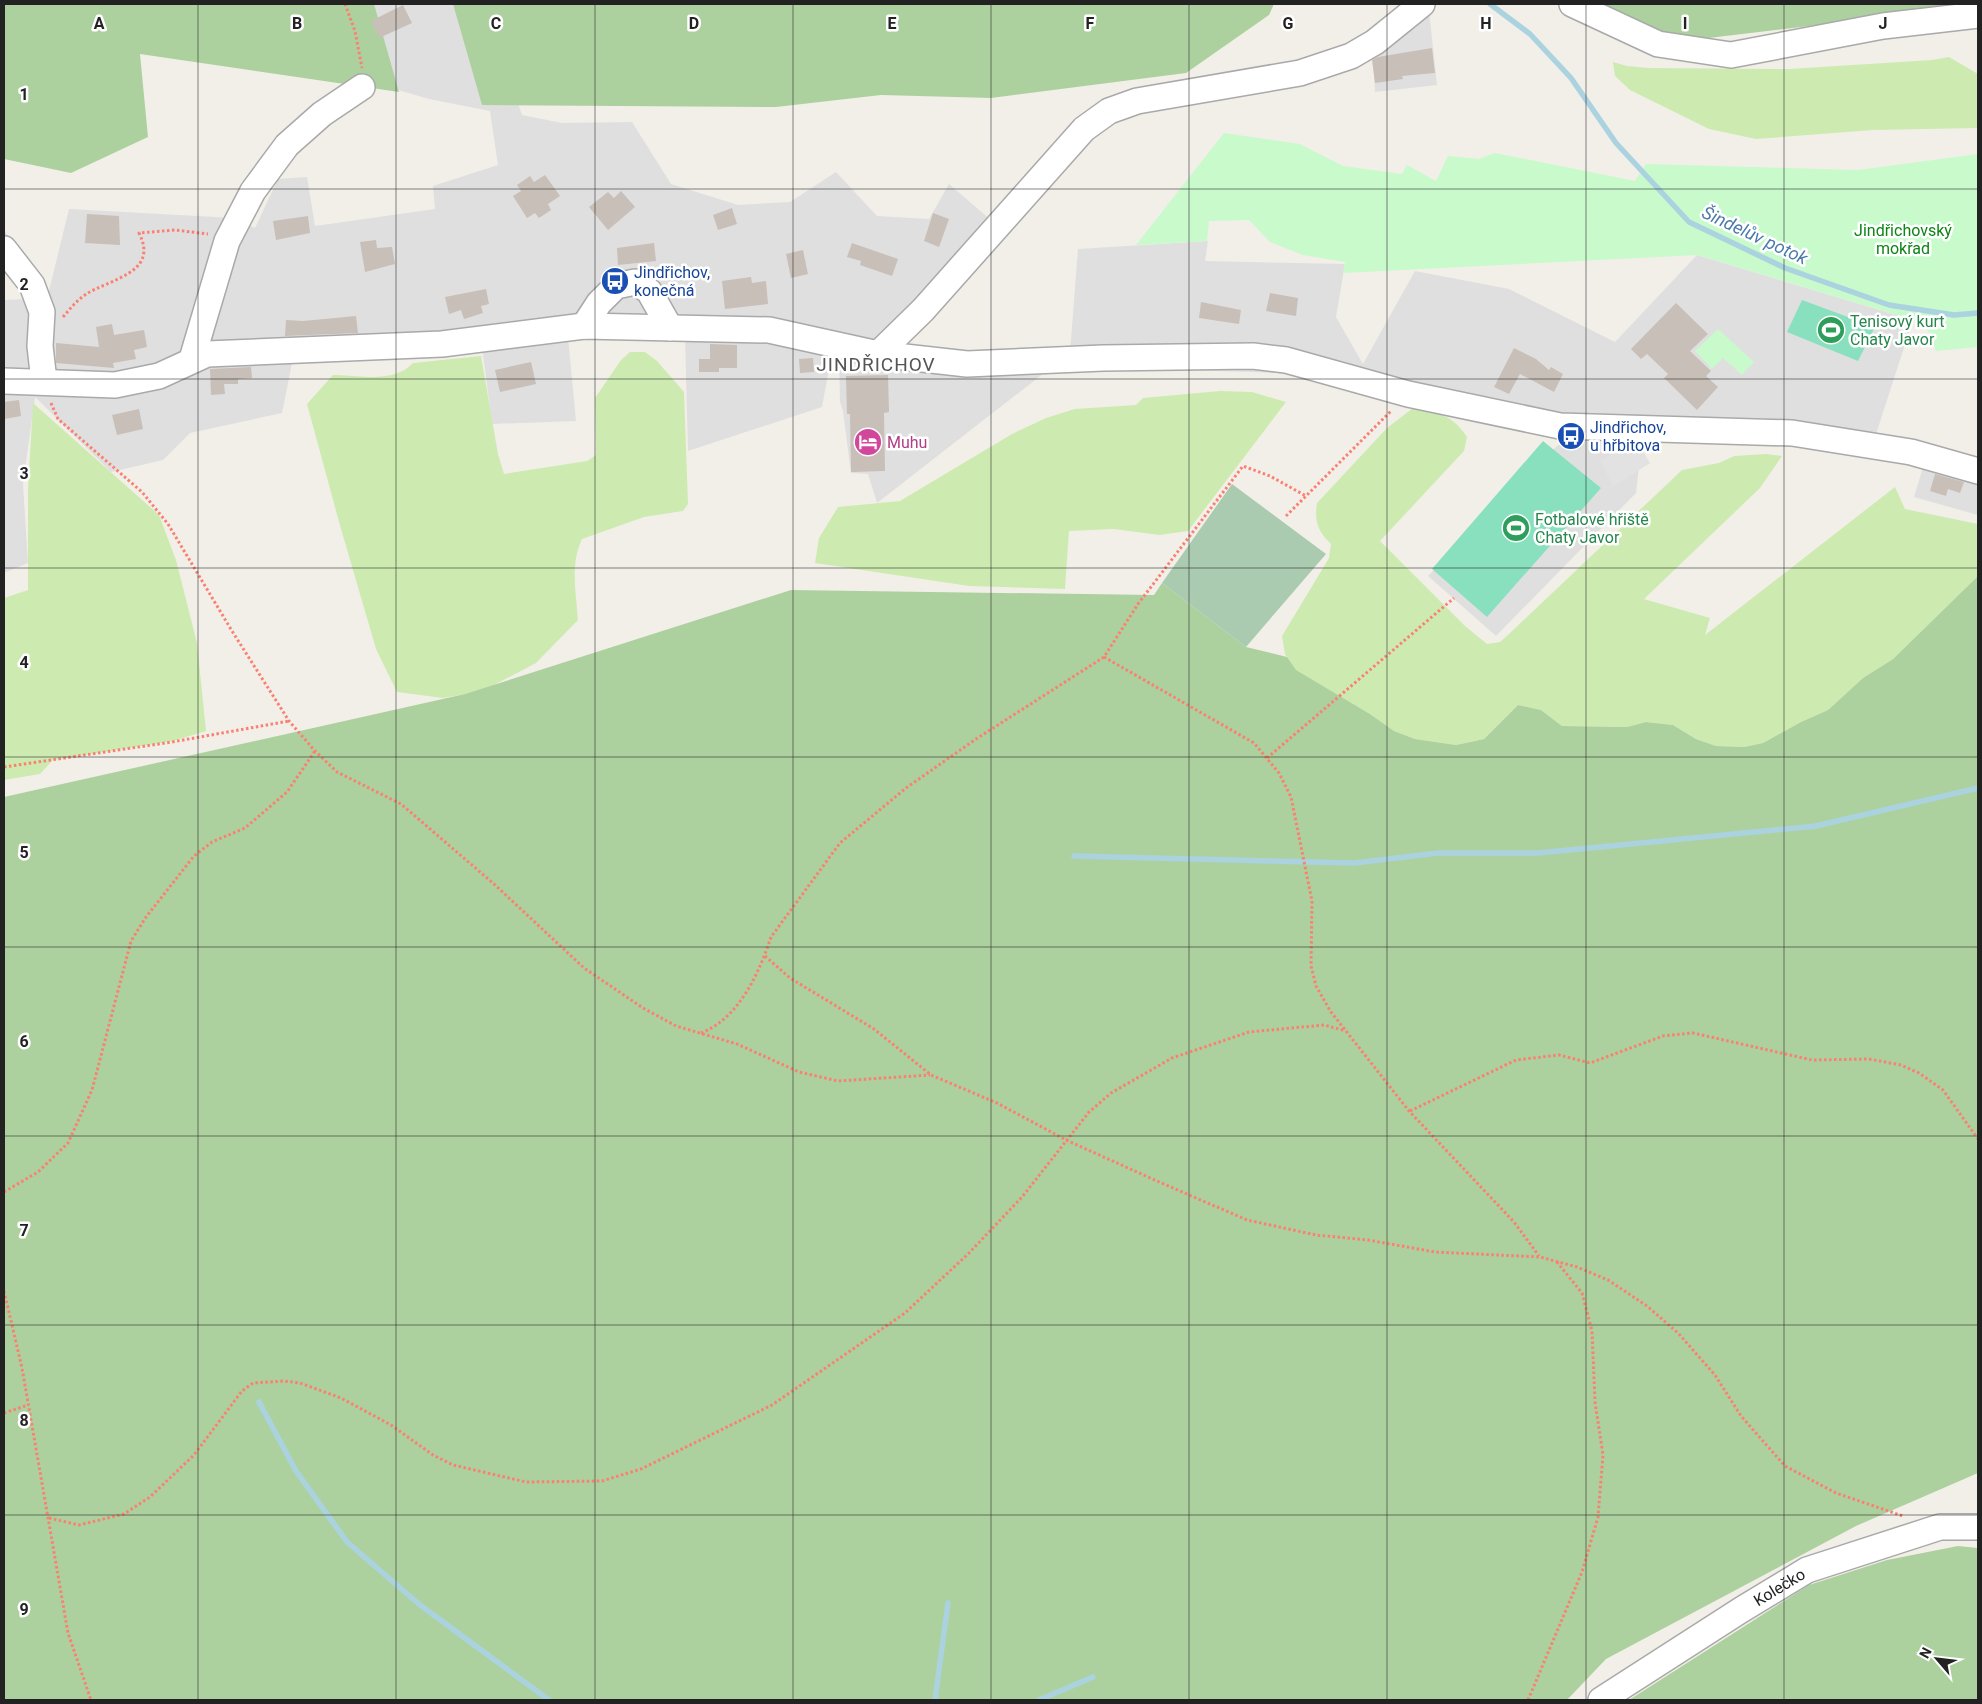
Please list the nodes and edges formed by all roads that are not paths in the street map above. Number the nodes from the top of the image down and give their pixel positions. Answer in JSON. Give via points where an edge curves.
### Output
{"nodes":[{"id":1,"x":1422,"y":4,"type":"edge"},
{"id":2,"x":1572,"y":4,"type":"edge"},
{"id":3,"x":1978,"y":15,"type":"edge"},
{"id":4,"x":362,"y":87,"type":"road end"},
{"id":5,"x":4,"y":249,"type":"edge"},
{"id":6,"x":584,"y":326,"type":"junction"},
{"id":7,"x":670,"y":328,"type":"junction"},
{"id":8,"x":878,"y":354,"type":"junction"},
{"id":9,"x":192,"y":359,"type":"junction"},
{"id":10,"x":4,"y":381,"type":"edge"},
{"id":11,"x":44,"y":381,"type":"junction"},
{"id":12,"x":1978,"y":471,"type":"edge"},
{"id":13,"x":1978,"y":1527,"type":"edge"},
{"id":14,"x":1601,"y":1700,"type":"edge"}],
"edges":[{"from":1,"to":8,"type":"street","via":[[1375,42],[1351,56],[1300,73],[1137,101],[1109,112],[1084,130],[924,310]]},
{"from":2,"to":3,"type":"street","via":[[1658,44],[1731,55],[1883,26]]},
{"from":4,"to":9,"type":"street","via":[[322,114],[287,145],[252,191],[227,241]]},
{"from":5,"to":11,"type":"street","via":[[32,285],[42,312],[40,346]]},
{"from":6,"to":7,"type":"street"},
{"from":6,"to":7,"type":"street","via":[[599,303],[616,286],[635,282],[648,291]]},
{"from":6,"to":9,"type":"street","via":[[442,344],[207,354]]},
{"from":7,"to":8,"type":"street","via":[[769,330]]},
{"from":8,"to":12,"type":"street","via":[[967,364],[1253,356],[1286,360],[1408,394],[1560,426],[1792,433],[1912,452]]},
{"from":9,"to":11,"type":"street","via":[[160,376],[115,385]]},
{"from":10,"to":11,"type":"street"},
{"from":13,"to":14,"type":"street","name":"Kolečko","via":[[1940,1528],[1807,1570]]}]}
